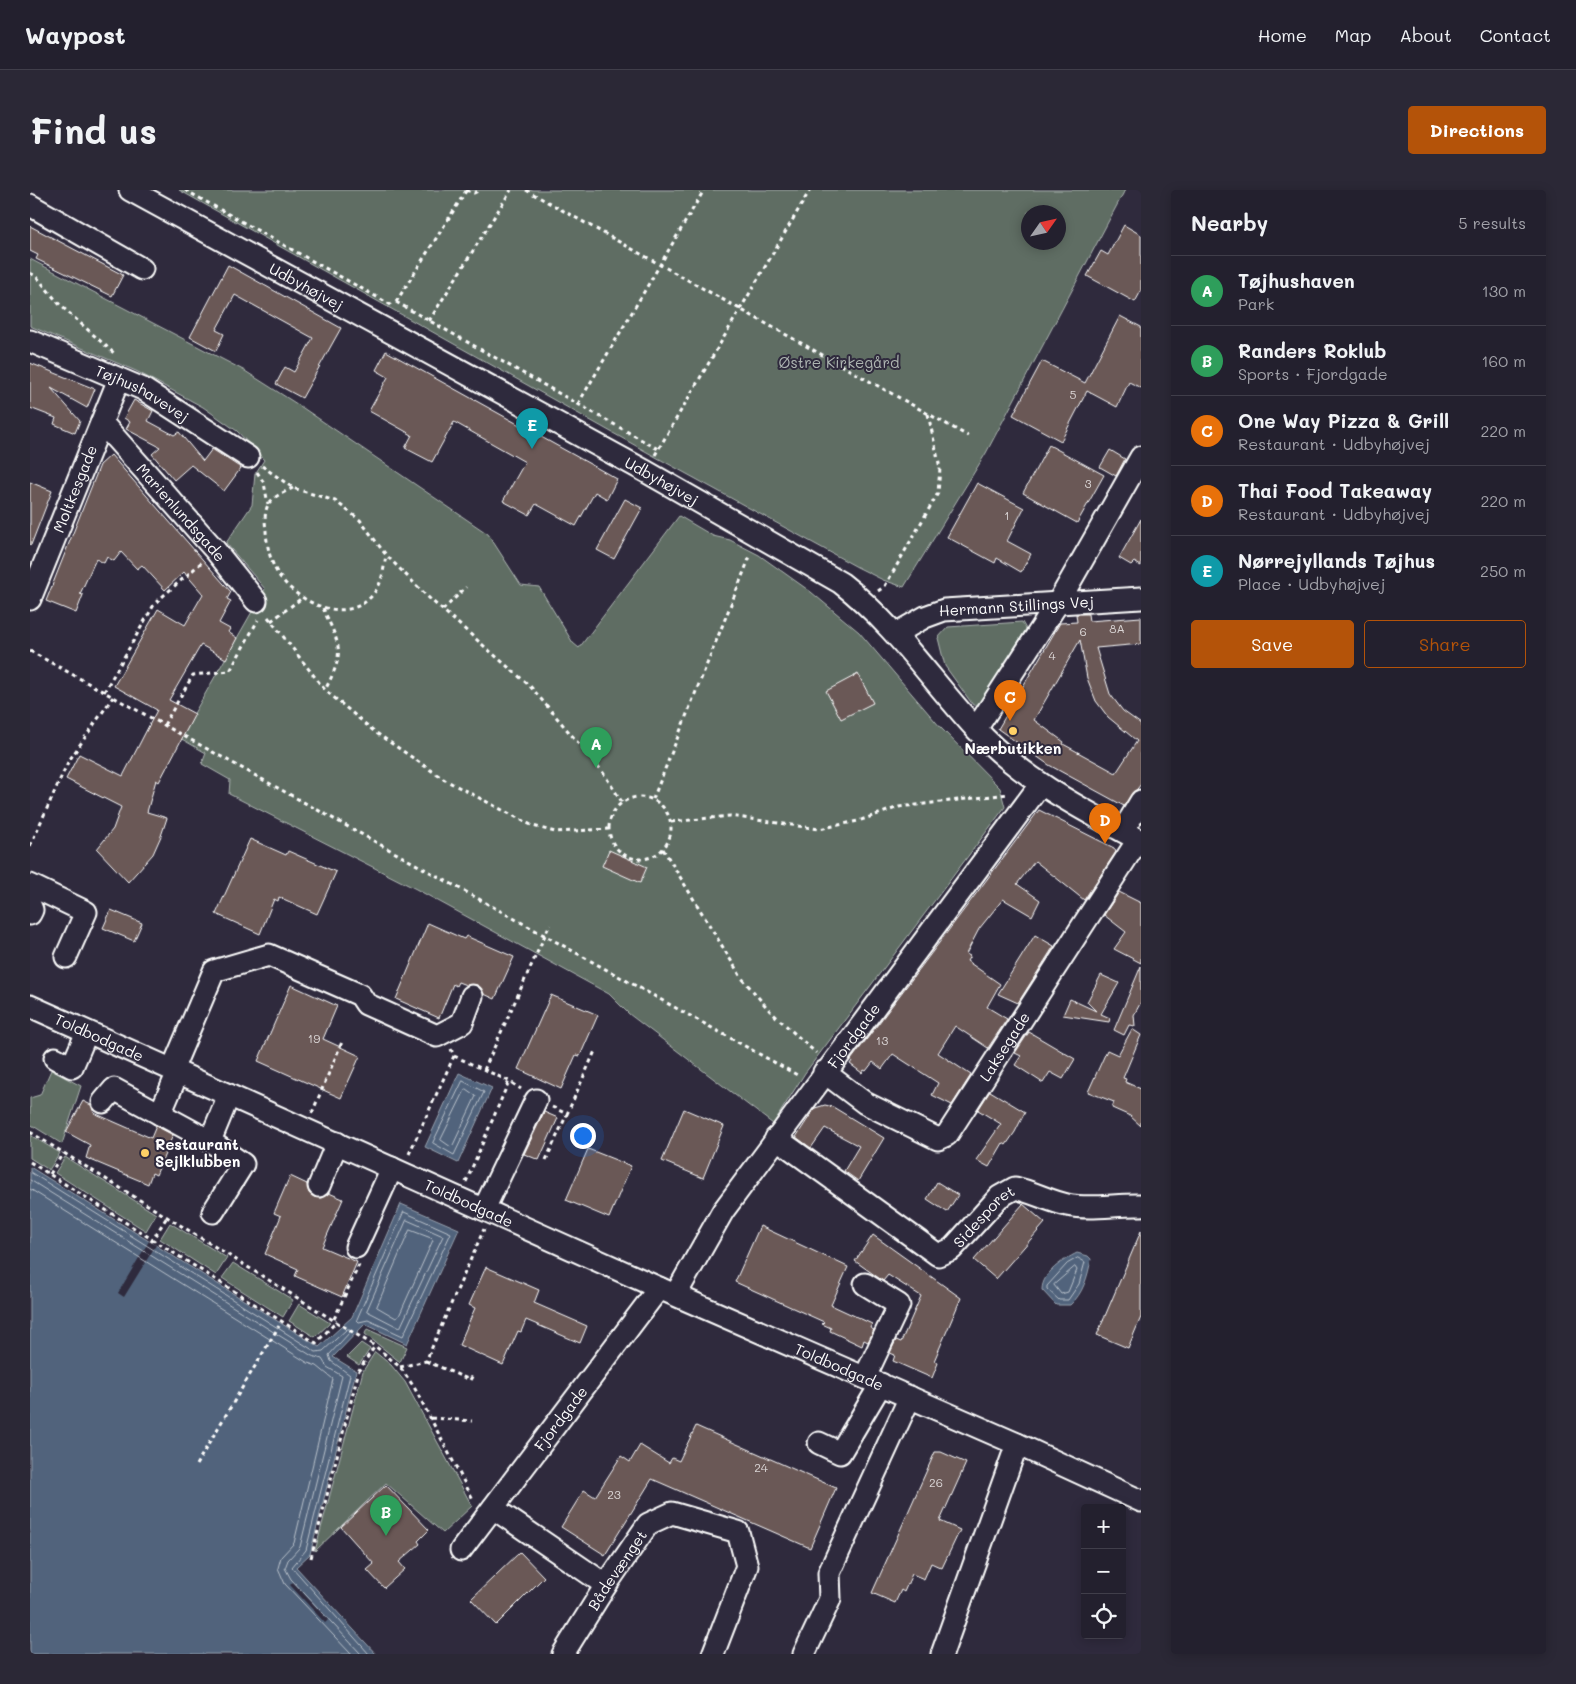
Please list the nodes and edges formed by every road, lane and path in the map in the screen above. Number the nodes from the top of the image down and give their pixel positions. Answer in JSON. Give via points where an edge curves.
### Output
{"nodes":[{"id":1,"x":130,"y":190,"type":"edge"},
{"id":2,"x":185,"y":190,"type":"edge"},
{"id":3,"x":466,"y":190,"type":"edge"},
{"id":4,"x":480,"y":190,"type":"edge"},
{"id":5,"x":511,"y":190,"type":"edge"},
{"id":6,"x":526,"y":190,"type":"edge"},
{"id":7,"x":704,"y":190,"type":"edge"},
{"id":8,"x":810,"y":190,"type":"edge"},
{"id":9,"x":30,"y":205,"type":"edge"},
{"id":10,"x":660,"y":265,"type":"junction"},
{"id":11,"x":142,"y":269,"type":"dead end"},
{"id":12,"x":30,"y":273,"type":"edge"},
{"id":13,"x":395,"y":304,"type":"junction"},
{"id":14,"x":740,"y":309,"type":"junction"},
{"id":15,"x":429,"y":321,"type":"junction"},
{"id":16,"x":381,"y":326,"type":"junction"},
{"id":17,"x":30,"y":341,"type":"edge"},
{"id":18,"x":119,"y":379,"type":"junction"},
{"id":19,"x":578,"y":404,"type":"junction"},
{"id":20,"x":927,"y":414,"type":"junction"},
{"id":21,"x":103,"y":424,"type":"junction"},
{"id":22,"x":968,"y":436,"type":"dead end"},
{"id":23,"x":658,"y":449,"type":"junction"},
{"id":24,"x":248,"y":457,"type":"junction"},
{"id":25,"x":1141,"y":457,"type":"edge"},
{"id":26,"x":645,"y":471,"type":"junction"},
{"id":27,"x":293,"y":488,"type":"junction"},
{"id":28,"x":268,"y":504,"type":"junction"},
{"id":29,"x":758,"y":535,"type":"junction"},
{"id":30,"x":215,"y":550,"type":"junction"},
{"id":31,"x":386,"y":555,"type":"junction"},
{"id":32,"x":466,"y":587,"type":"dead end"},
{"id":33,"x":302,"y":598,"type":"junction"},
{"id":34,"x":1141,"y":598,"type":"edge"},
{"id":35,"x":30,"y":599,"type":"edge"},
{"id":36,"x":864,"y":600,"type":"junction"},
{"id":37,"x":1060,"y":601,"type":"junction"},
{"id":38,"x":259,"y":606,"type":"junction"},
{"id":39,"x":322,"y":608,"type":"junction"},
{"id":40,"x":443,"y":610,"type":"junction"},
{"id":41,"x":271,"y":621,"type":"junction"},
{"id":42,"x":897,"y":633,"type":"junction"},
{"id":43,"x":30,"y":651,"type":"edge"},
{"id":44,"x":325,"y":690,"type":"junction"},
{"id":45,"x":104,"y":692,"type":"junction"},
{"id":46,"x":113,"y":697,"type":"junction"},
{"id":47,"x":164,"y":726,"type":"junction"},
{"id":48,"x":976,"y":730,"type":"junction"},
{"id":49,"x":1036,"y":791,"type":"junction"},
{"id":50,"x":653,"y":799,"type":"junction"},
{"id":51,"x":1141,"y":801,"type":"edge"},
{"id":52,"x":622,"y":802,"type":"junction"},
{"id":53,"x":670,"y":822,"type":"junction"},
{"id":54,"x":608,"y":829,"type":"junction"},
{"id":55,"x":1134,"y":837,"type":"edge"},
{"id":56,"x":30,"y":846,"type":"edge"},
{"id":57,"x":663,"y":849,"type":"junction"},
{"id":58,"x":30,"y":885,"type":"edge"},
{"id":59,"x":30,"y":905,"type":"edge"},
{"id":60,"x":30,"y":914,"type":"edge"},
{"id":61,"x":550,"y":924,"type":"dead end"},
{"id":62,"x":545,"y":935,"type":"junction"},
{"id":63,"x":66,"y":957,"type":"dead end"},
{"id":64,"x":472,"y":996,"type":"dead end"},
{"id":65,"x":30,"y":1006,"type":"edge"},
{"id":66,"x":87,"y":1032,"type":"junction"},
{"id":67,"x":445,"y":1032,"type":"junction"},
{"id":68,"x":342,"y":1042,"type":"dead end"},
{"id":69,"x":594,"y":1051,"type":"dead end"},
{"id":70,"x":454,"y":1056,"type":"junction"},
{"id":71,"x":55,"y":1058,"type":"dead end"},
{"id":72,"x":827,"y":1069,"type":"junction"},
{"id":73,"x":484,"y":1070,"type":"junction"},
{"id":74,"x":175,"y":1071,"type":"junction"},
{"id":75,"x":802,"y":1077,"type":"dead end"},
{"id":76,"x":509,"y":1081,"type":"junction"},
{"id":77,"x":228,"y":1095,"type":"junction"},
{"id":78,"x":536,"y":1100,"type":"junction"},
{"id":79,"x":103,"y":1102,"type":"dead end"},
{"id":80,"x":160,"y":1114,"type":"junction"},
{"id":81,"x":567,"y":1114,"type":"junction"},
{"id":82,"x":305,"y":1129,"type":"junction"},
{"id":83,"x":30,"y":1132,"type":"edge"},
{"id":84,"x":776,"y":1138,"type":"junction"},
{"id":85,"x":210,"y":1141,"type":"junction"},
{"id":86,"x":337,"y":1143,"type":"junction"},
{"id":87,"x":63,"y":1152,"type":"junction"},
{"id":88,"x":546,"y":1160,"type":"dead end"},
{"id":89,"x":30,"y":1162,"type":"edge"},
{"id":90,"x":396,"y":1170,"type":"junction"},
{"id":91,"x":50,"y":1174,"type":"junction"},
{"id":92,"x":319,"y":1186,"type":"dead end"},
{"id":93,"x":459,"y":1198,"type":"junction"},
{"id":94,"x":1141,"y":1205,"type":"edge"},
{"id":95,"x":488,"y":1211,"type":"junction"},
{"id":96,"x":213,"y":1212,"type":"dead end"},
{"id":97,"x":167,"y":1218,"type":"junction"},
{"id":98,"x":152,"y":1240,"type":"junction"},
{"id":99,"x":356,"y":1247,"type":"joint"},
{"id":100,"x":865,"y":1284,"type":"dead end"},
{"id":101,"x":668,"y":1291,"type":"junction"},
{"id":102,"x":335,"y":1320,"type":"junction"},
{"id":103,"x":278,"y":1326,"type":"dead end"},
{"id":104,"x":375,"y":1346,"type":"junction"},
{"id":105,"x":426,"y":1361,"type":"junction"},
{"id":106,"x":400,"y":1368,"type":"junction"},
{"id":107,"x":473,"y":1375,"type":"dead end"},
{"id":108,"x":873,"y":1380,"type":"junction"},
{"id":109,"x":910,"y":1397,"type":"junction"},
{"id":110,"x":431,"y":1418,"type":"junction"},
{"id":111,"x":472,"y":1421,"type":"dead end"},
{"id":112,"x":818,"y":1443,"type":"dead end"},
{"id":113,"x":1017,"y":1444,"type":"junction"},
{"id":114,"x":196,"y":1465,"type":"dead end"},
{"id":115,"x":1141,"y":1501,"type":"edge"},
{"id":116,"x":490,"y":1512,"type":"junction"},
{"id":117,"x":462,"y":1550,"type":"dead end"},
{"id":118,"x":311,"y":1558,"type":"dead end"},
{"id":119,"x":606,"y":1585,"type":"junction"},
{"id":120,"x":563,"y":1654,"type":"edge"},
{"id":121,"x":713,"y":1654,"type":"edge"},
{"id":122,"x":804,"y":1654,"type":"edge"},
{"id":123,"x":942,"y":1654,"type":"edge"}],
"edges":[{"from":1,"to":16,"type":"street","name":"Udbyhøjvej"},
{"from":2,"to":13,"type":"path"},
{"from":3,"to":4,"type":"path","via":[[474,193]]},
{"from":3,"to":13,"type":"path"},
{"from":5,"to":15,"type":"path"},
{"from":6,"to":10,"type":"path"},
{"from":7,"to":10,"type":"path"},
{"from":8,"to":14,"type":"path"},
{"from":9,"to":11,"type":"street"},
{"from":10,"to":14,"type":"path"},
{"from":10,"to":19,"type":"path"},
{"from":12,"to":18,"type":"path","via":[[117,356]]},
{"from":13,"to":15,"type":"path"},
{"from":13,"to":16,"type":"path"},
{"from":14,"to":20,"type":"path"},
{"from":14,"to":23,"type":"path"},
{"from":15,"to":19,"type":"path"},
{"from":16,"to":26,"type":"street","name":"Udbyhøjvej"},
{"from":17,"to":18,"type":"street","name":"Tøjhushavevej"},
{"from":18,"to":21,"type":"street","name":"Moltkesgade"},
{"from":18,"to":24,"type":"street","name":"Tøjhushavevej","via":[[143,389]]},
{"from":19,"to":23,"type":"path"},
{"from":20,"to":22,"type":"path"},
{"from":20,"to":36,"type":"path","via":[[940,468],[938,493],[885,586]]},
{"from":21,"to":30,"type":"street","name":"Marienlundsgade"},
{"from":21,"to":35,"type":"street","name":"Moltkesgade"},
{"from":23,"to":26,"type":"path"},
{"from":24,"to":27,"type":"path"},
{"from":24,"to":28,"type":"path","via":[[264,483]]},
{"from":25,"to":37,"type":"street"},
{"from":26,"to":29,"type":"street","name":"Udbyhøjvej"},
{"from":27,"to":28,"type":"path"},
{"from":27,"to":31,"type":"path","via":[[334,501],[360,520]]},
{"from":28,"to":33,"type":"path","via":[[265,518],[267,548],[280,577]]},
{"from":29,"to":36,"type":"street","name":"Udbyhøjvej"},
{"from":29,"to":50,"type":"path"},
{"from":30,"to":38,"type":"street","name":"Marienlundsgade"},
{"from":30,"to":45,"type":"path","via":[[156,603]]},
{"from":31,"to":39,"type":"path","via":[[379,585],[366,603],[346,611]]},
{"from":31,"to":40,"type":"path"},
{"from":32,"to":40,"type":"path"},
{"from":33,"to":39,"type":"path"},
{"from":33,"to":41,"type":"path"},
{"from":34,"to":37,"type":"street","name":"Hermann Stillings Vej"},
{"from":36,"to":42,"type":"street","name":"Udbyhøjvej"},
{"from":37,"to":42,"type":"street","name":"Hermann Stillings Vej","via":[[944,610]]},
{"from":37,"to":48,"type":"street"},
{"from":38,"to":41,"type":"path"},
{"from":38,"to":47,"type":"path","via":[[230,671],[193,675]]},
{"from":39,"to":44,"type":"path","via":[[339,645],[339,659]]},
{"from":40,"to":52,"type":"path","via":[[530,686],[602,772]]},
{"from":41,"to":44,"type":"path"},
{"from":42,"to":48,"type":"street","name":"Udbyhøjvej"},
{"from":43,"to":45,"type":"path"},
{"from":44,"to":54,"type":"path","via":[[375,732],[446,780],[533,826],[555,832]]},
{"from":45,"to":46,"type":"path"},
{"from":46,"to":47,"type":"path"},
{"from":46,"to":56,"type":"path","via":[[68,762]]},
{"from":47,"to":62,"type":"path"},
{"from":48,"to":49,"type":"street","name":"Udbyhøjvej"},
{"from":49,"to":53,"type":"path","via":[[899,807],[858,821],[819,829],[730,816]]},
{"from":49,"to":55,"type":"street","name":"Udbyhøjvej"},
{"from":49,"to":72,"type":"street","name":"Fjordgade"},
{"from":50,"to":52,"type":"path","via":[[637,796]]},
{"from":50,"to":53,"type":"path","via":[[661,805]]},
{"from":51,"to":55,"type":"street"},
{"from":52,"to":54,"type":"path","via":[[610,819]]},
{"from":53,"to":57,"type":"path","via":[[668,841]]},
{"from":54,"to":57,"type":"path","via":[[611,839],[624,855],[634,859],[654,856]]},
{"from":55,"to":72,"type":"street","name":"Laksegade","via":[[947,1135],[938,1139],[865,1103]]},
{"from":57,"to":72,"type":"path","via":[[741,977]]},
{"from":58,"to":63,"type":"street","via":[[86,912]]},
{"from":59,"to":60,"type":"street"},
{"from":61,"to":62,"type":"path"},
{"from":62,"to":73,"type":"path"},
{"from":62,"to":75,"type":"path"},
{"from":64,"to":67,"type":"street","via":[[462,1023]]},
{"from":65,"to":66,"type":"street","name":"Toldbodgade"},
{"from":66,"to":71,"type":"street","via":[[72,1067]]},
{"from":66,"to":74,"type":"street","name":"Toldbodgade"},
{"from":67,"to":70,"type":"path"},
{"from":67,"to":74,"type":"street","via":[[436,1036],[366,1004],[360,995],[269,955],[214,971]]},
{"from":68,"to":82,"type":"path"},
{"from":69,"to":81,"type":"path"},
{"from":70,"to":73,"type":"path"},
{"from":70,"to":90,"type":"path"},
{"from":72,"to":84,"type":"street","name":"Fjordgade"},
{"from":73,"to":76,"type":"path"},
{"from":74,"to":77,"type":"street","name":"Toldbodgade"},
{"from":74,"to":80,"type":"street"},
{"from":76,"to":78,"type":"path"},
{"from":76,"to":93,"type":"path"},
{"from":77,"to":82,"type":"street","name":"Toldbodgade"},
{"from":77,"to":85,"type":"street"},
{"from":78,"to":81,"type":"path"},
{"from":78,"to":95,"type":"street"},
{"from":79,"to":80,"type":"street","via":[[114,1089]]},
{"from":80,"to":85,"type":"street"},
{"from":81,"to":88,"type":"path"},
{"from":82,"to":86,"type":"street","name":"Toldbodgade"},
{"from":83,"to":87,"type":"path"},
{"from":84,"to":94,"type":"street","name":"Sidesporet","via":[[938,1255],[952,1249],[999,1197],[1015,1188],[1066,1205]]},
{"from":84,"to":101,"type":"street","name":"Fjordgade"},
{"from":85,"to":96,"type":"street","via":[[243,1164]]},
{"from":86,"to":90,"type":"street","name":"Toldbodgade"},
{"from":86,"to":92,"type":"street"},
{"from":87,"to":91,"type":"path"},
{"from":87,"to":97,"type":"path"},
{"from":89,"to":91,"type":"path"},
{"from":90,"to":93,"type":"street","name":"Toldbodgade"},
{"from":90,"to":99,"type":"street"},
{"from":91,"to":98,"type":"path"},
{"from":93,"to":95,"type":"street","name":"Toldbodgade"},
{"from":95,"to":101,"type":"street","name":"Toldbodgade"},
{"from":95,"to":105,"type":"path"},
{"from":97,"to":98,"type":"path"},
{"from":97,"to":102,"type":"path"},
{"from":98,"to":102,"type":"path","via":[[316,1343]]},
{"from":99,"to":102,"type":"path","via":[[365,1251]]},
{"from":100,"to":108,"type":"street","via":[[899,1305]]},
{"from":101,"to":108,"type":"street","name":"Toldbodgade"},
{"from":101,"to":116,"type":"street","name":"Fjordgade"},
{"from":102,"to":104,"type":"path"},
{"from":103,"to":114,"type":"path"},
{"from":104,"to":106,"type":"path"},
{"from":104,"to":118,"type":"path","via":[[359,1370]]},
{"from":105,"to":106,"type":"path"},
{"from":105,"to":107,"type":"path","via":[[470,1380]]},
{"from":106,"to":110,"type":"path"},
{"from":108,"to":109,"type":"street","name":"Toldbodgade"},
{"from":108,"to":112,"type":"street","via":[[840,1453]]},
{"from":109,"to":113,"type":"street","name":"Toldbodgade"},
{"from":109,"to":122,"type":"street","via":[[829,1573],[830,1599]]},
{"from":110,"to":111,"type":"path"},
{"from":110,"to":116,"type":"path","via":[[476,1504]]},
{"from":113,"to":115,"type":"street","name":"Toldbodgade"},
{"from":113,"to":123,"type":"street"},
{"from":116,"to":117,"type":"street","name":"Fjordgade"},
{"from":116,"to":119,"type":"street"},
{"from":119,"to":120,"type":"street","name":"Bådevænget"},
{"from":119,"to":121,"type":"street","name":"Bådevænget","via":[[648,1524],[672,1513],[738,1532],[747,1566]]}]}
